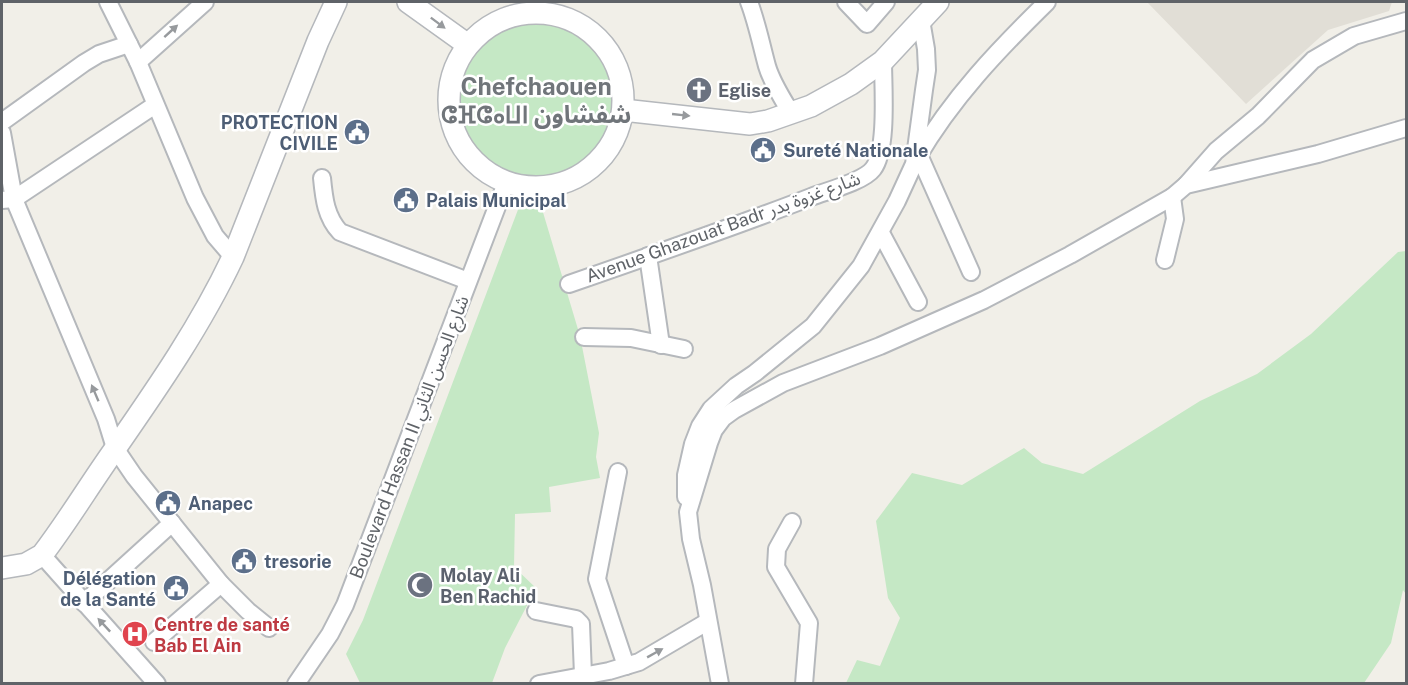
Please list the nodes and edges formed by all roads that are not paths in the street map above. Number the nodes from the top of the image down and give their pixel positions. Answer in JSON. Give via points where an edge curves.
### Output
{"nodes":[{"id":1,"x":108,"y":2,"type":"edge"},
{"id":2,"x":205,"y":2,"type":"edge"},
{"id":3,"x":408,"y":2,"type":"edge"},
{"id":4,"x":749,"y":2,"type":"edge"},
{"id":5,"x":846,"y":2,"type":"edge"},
{"id":6,"x":886,"y":2,"type":"edge"},
{"id":7,"x":938,"y":2,"type":"edge"},
{"id":8,"x":1047,"y":2,"type":"edge"},
{"id":9,"x":330,"y":5,"type":"edge"},
{"id":10,"x":921,"y":20,"type":"junction"},
{"id":11,"x":1407,"y":21,"type":"edge"},
{"id":12,"x":129,"y":44,"type":"junction"},
{"id":13,"x":468,"y":45,"type":"junction"},
{"id":14,"x":883,"y":61,"type":"junction"},
{"id":15,"x":138,"y":62,"type":"junction"},
{"id":16,"x":155,"y":105,"type":"junction"},
{"id":17,"x":623,"y":110,"type":"junction"},
{"id":18,"x":791,"y":113,"type":"junction"},
{"id":19,"x":2,"y":122,"type":"edge"},
{"id":20,"x":1407,"y":128,"type":"edge"},
{"id":21,"x":2,"y":133,"type":"edge"},
{"id":22,"x":916,"y":159,"type":"junction"},
{"id":23,"x":322,"y":178,"type":"dead end"},
{"id":24,"x":506,"y":183,"type":"junction"},
{"id":25,"x":1186,"y":185,"type":"junction"},
{"id":26,"x":1172,"y":197,"type":"junction"},
{"id":27,"x":8,"y":200,"type":"edge"},
{"id":28,"x":881,"y":233,"type":"junction"},
{"id":29,"x":233,"y":256,"type":"junction"},
{"id":30,"x":648,"y":256,"type":"junction"},
{"id":31,"x":1165,"y":260,"type":"dead end"},
{"id":32,"x":971,"y":272,"type":"dead end"},
{"id":33,"x":468,"y":281,"type":"junction"},
{"id":34,"x":569,"y":284,"type":"dead end"},
{"id":35,"x":918,"y":302,"type":"dead end"},
{"id":36,"x":584,"y":337,"type":"dead end"},
{"id":37,"x":661,"y":345,"type":"junction"},
{"id":38,"x":684,"y":349,"type":"dead end"},
{"id":39,"x":115,"y":448,"type":"junction"},
{"id":40,"x":618,"y":472,"type":"dead end"},
{"id":41,"x":689,"y":507,"type":"junction"},
{"id":42,"x":792,"y":522,"type":"dead end"},
{"id":43,"x":172,"y":523,"type":"junction"},
{"id":44,"x":42,"y":555,"type":"junction"},
{"id":45,"x":2,"y":568,"type":"edge"},
{"id":46,"x":220,"y":584,"type":"junction"},
{"id":47,"x":84,"y":603,"type":"junction"},
{"id":48,"x":536,"y":611,"type":"dead end"},
{"id":49,"x":707,"y":622,"type":"junction"},
{"id":50,"x":269,"y":628,"type":"dead end"},
{"id":51,"x":154,"y":642,"type":"dead end"},
{"id":52,"x":626,"y":666,"type":"junction"},
{"id":53,"x":583,"y":675,"type":"junction"},
{"id":54,"x":157,"y":684,"type":"edge"},
{"id":55,"x":296,"y":684,"type":"edge"},
{"id":56,"x":539,"y":684,"type":"edge"},
{"id":57,"x":720,"y":684,"type":"edge"},
{"id":58,"x":804,"y":684,"type":"edge"}],
"edges":[{"from":1,"to":12,"type":"street"},
{"from":15,"to":2,"type":"street","one_way":true},
{"from":3,"to":13,"type":"street","one_way":true},
{"from":4,"to":18,"type":"street","via":[[768,67]]},
{"from":5,"to":6,"type":"street","via":[[867,24]]},
{"from":7,"to":10,"type":"street"},
{"from":8,"to":22,"type":"street","via":[[955,100]]},
{"from":9,"to":29,"type":"street"},
{"from":10,"to":14,"type":"street"},
{"from":10,"to":22,"type":"street","via":[[927,70]]},
{"from":11,"to":25,"type":"street","via":[[1354,36],[1313,60],[1258,116],[1216,151]]},
{"from":12,"to":15,"type":"street"},
{"from":12,"to":19,"type":"street","via":[[84,63]]},
{"from":13,"to":17,"type":"street","via":[[491,25],[520,14],[568,18],[595,35],[611,54],[621,77]]},
{"from":13,"to":24,"type":"street","via":[[451,80],[451,119],[467,154],[478,166]]},
{"from":14,"to":18,"type":"street","via":[[851,84]]},
{"from":14,"to":30,"type":"street","name":"Avenue Ghazouat Badr شارع غزوة بدر","via":[[883,139],[870,172],[776,211]]},
{"from":15,"to":16,"type":"street"},
{"from":16,"to":27,"type":"street"},
{"from":16,"to":29,"type":"street","via":[[204,217]]},
{"from":17,"to":18,"type":"street","one_way":true,"via":[[750,124]]},
{"from":17,"to":24,"type":"street","via":[[612,144],[588,171],[555,186]]},
{"from":20,"to":25,"type":"street"},
{"from":21,"to":27,"type":"street"},
{"from":22,"to":28,"type":"street"},
{"from":22,"to":32,"type":"street"},
{"from":23,"to":33,"type":"street","via":[[327,213],[340,232]]},
{"from":24,"to":33,"type":"street","name":"Boulevard Hassan II شارع الحسن الثاني"},
{"from":25,"to":26,"type":"street"},
{"from":26,"to":31,"type":"street","via":[[1175,219]]},
{"from":26,"to":41,"type":"street","via":[[984,300],[783,383],[734,410],[714,430]]},
{"from":39,"to":27,"type":"street","one_way":true,"via":[[106,419]]},
{"from":28,"to":35,"type":"street"},
{"from":28,"to":41,"type":"street","via":[[861,266],[813,326],[711,409],[700,426],[688,464],[685,484]]},
{"from":29,"to":39,"type":"street","via":[[188,339]]},
{"from":30,"to":34,"type":"street","name":"Avenue Ghazouat Badr شارع غزوة بدر"},
{"from":30,"to":37,"type":"street"},
{"from":33,"to":55,"type":"street","name":"Boulevard Hassan II شارع الحسن الثاني","via":[[345,605]]},
{"from":36,"to":37,"type":"street","via":[[631,338]]},
{"from":37,"to":38,"type":"street"},
{"from":39,"to":43,"type":"street"},
{"from":39,"to":44,"type":"street"},
{"from":40,"to":52,"type":"street","via":[[597,579]]},
{"from":41,"to":49,"type":"street"},
{"from":42,"to":58,"type":"street","via":[[777,549],[776,567],[809,623]]},
{"from":43,"to":46,"type":"street"},
{"from":43,"to":47,"type":"street"},
{"from":44,"to":45,"type":"street","via":[[26,564]]},
{"from":44,"to":47,"type":"street"},
{"from":46,"to":50,"type":"street"},
{"from":46,"to":51,"type":"street"},
{"from":54,"to":47,"type":"street","one_way":true},
{"from":48,"to":53,"type":"street","via":[[576,619],[581,624]]},
{"from":52,"to":49,"type":"street","one_way":true},
{"from":49,"to":57,"type":"street"},
{"from":52,"to":53,"type":"street"},
{"from":53,"to":56,"type":"street"}]}
